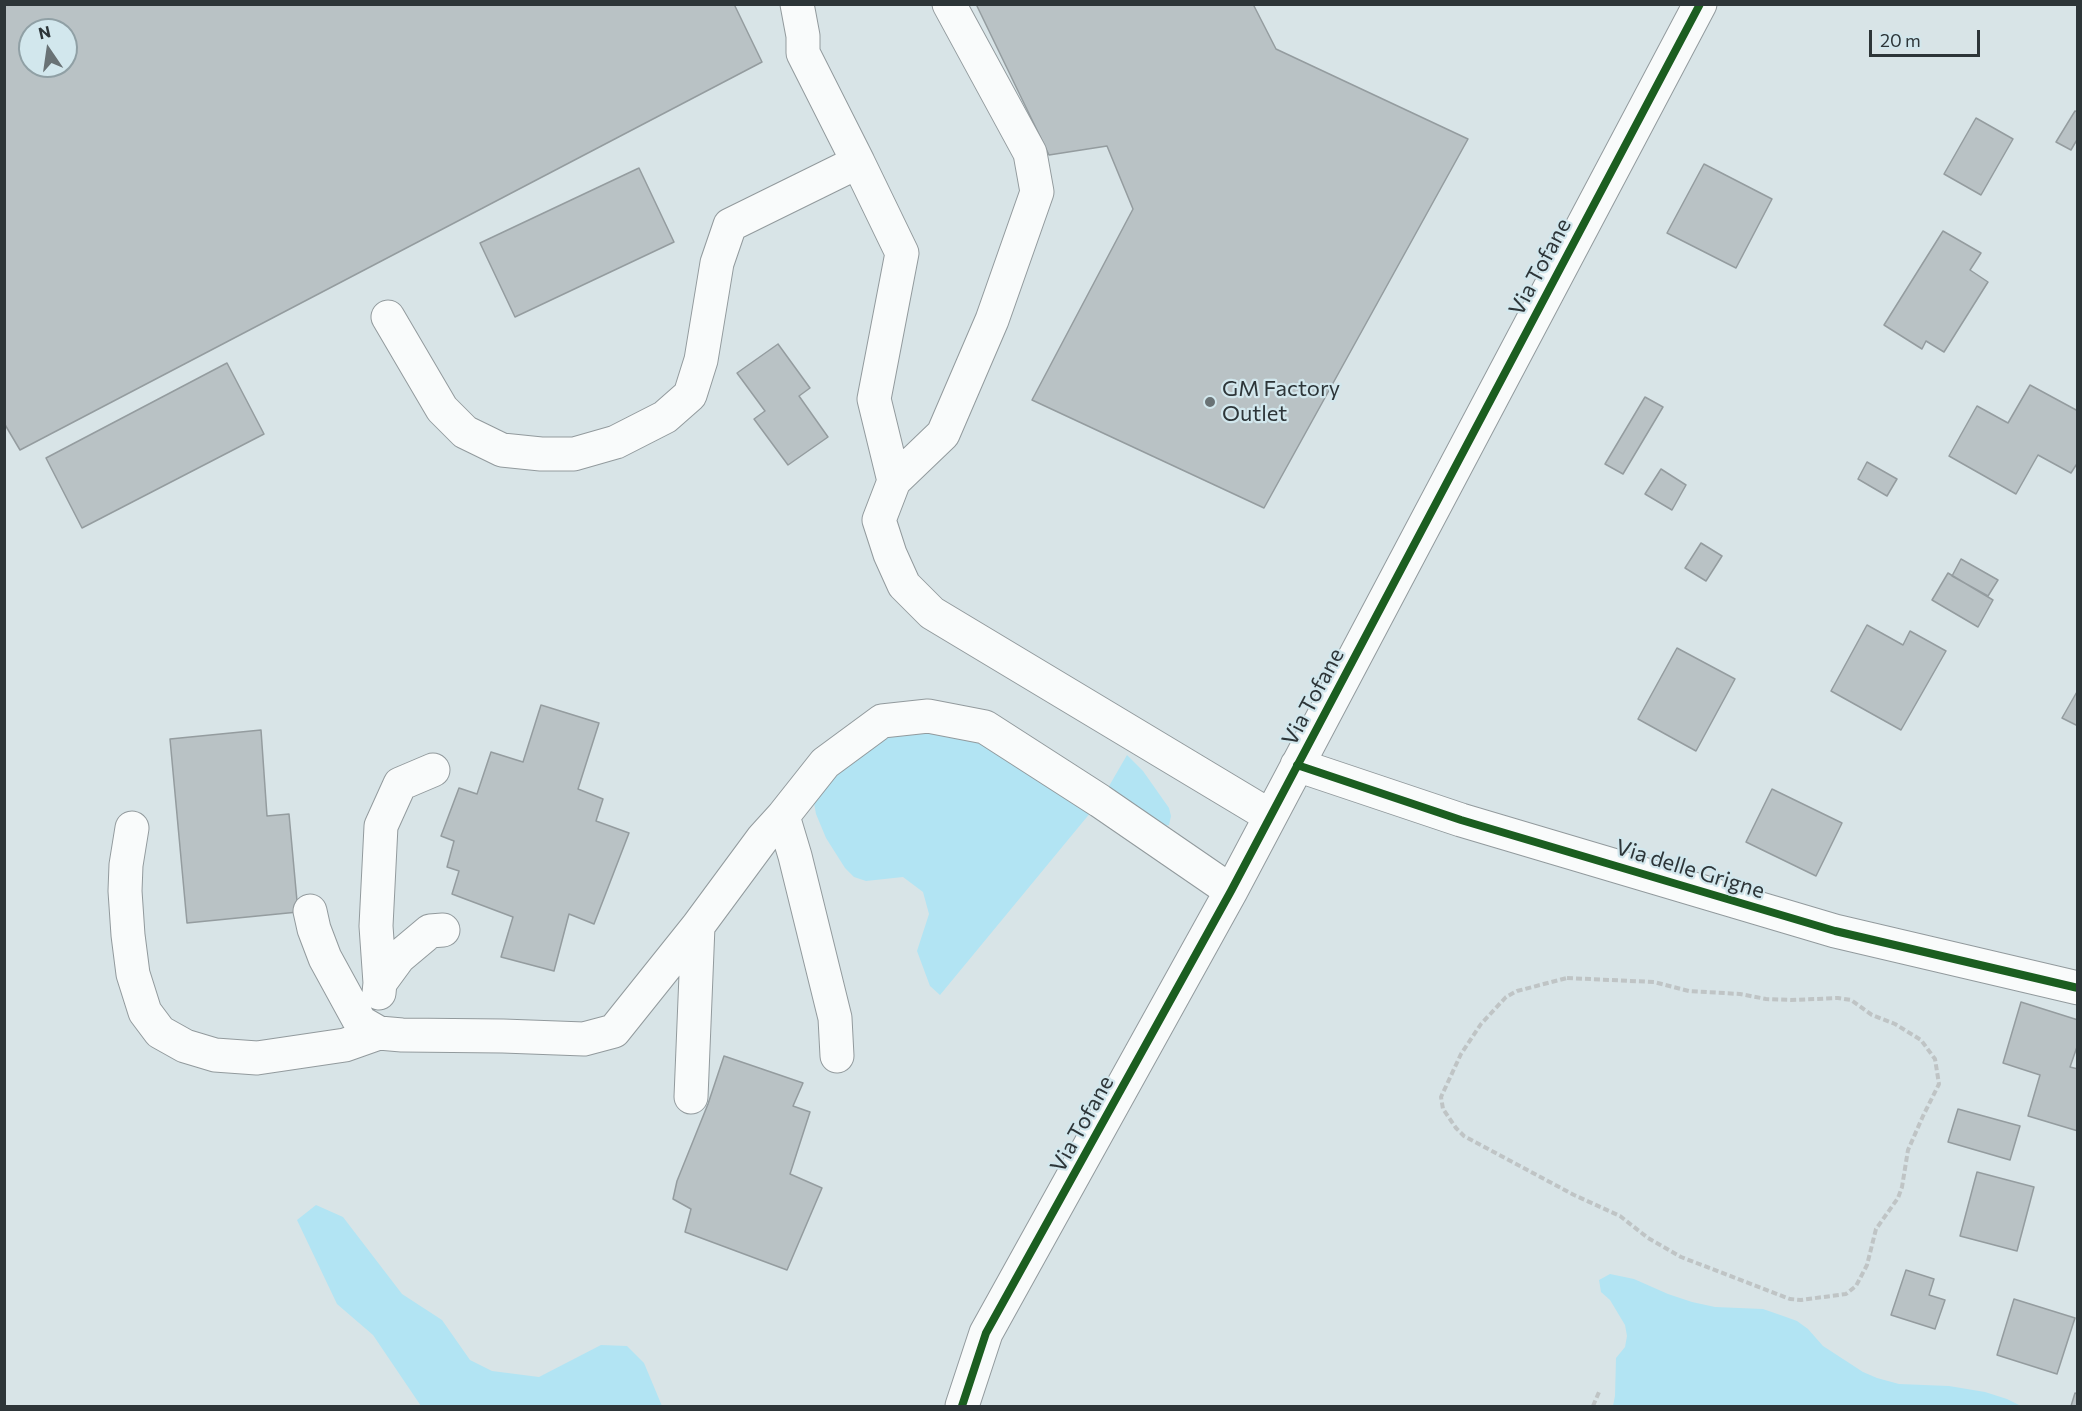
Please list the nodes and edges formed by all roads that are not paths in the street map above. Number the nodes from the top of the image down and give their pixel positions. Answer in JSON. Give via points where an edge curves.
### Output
{"nodes":[{"id":1,"x":797,"y":4,"type":"edge"},
{"id":2,"x":949,"y":4,"type":"edge"},
{"id":3,"x":1700,"y":4,"type":"edge"},
{"id":4,"x":858,"y":162,"type":"junction"},
{"id":5,"x":388,"y":317,"type":"dead end"},
{"id":6,"x":894,"y":481,"type":"junction"},
{"id":7,"x":1297,"y":765,"type":"junction"},
{"id":8,"x":433,"y":770,"type":"dead end"},
{"id":9,"x":783,"y":816,"type":"junction"},
{"id":10,"x":1270,"y":816,"type":"junction"},
{"id":11,"x":132,"y":828,"type":"dead end"},
{"id":12,"x":1231,"y":891,"type":"junction"},
{"id":13,"x":310,"y":911,"type":"dead end"},
{"id":14,"x":699,"y":926,"type":"junction"},
{"id":15,"x":443,"y":930,"type":"dead end"},
{"id":16,"x":380,"y":983,"type":"junction"},
{"id":17,"x":2078,"y":988,"type":"edge"},
{"id":18,"x":379,"y":1033,"type":"junction"},
{"id":19,"x":837,"y":1056,"type":"dead end"},
{"id":20,"x":692,"y":1097,"type":"dead end"},
{"id":21,"x":962,"y":1407,"type":"edge"}],
"edges":[{"from":1,"to":4,"type":"street","via":[[803,54]]},
{"from":2,"to":6,"type":"street","via":[[1030,153],[1037,192],[992,320],[943,434]]},
{"from":3,"to":7,"type":"street","name":"Via Tofane"},
{"from":4,"to":5,"type":"street","via":[[730,225],[717,263],[701,360],[690,395],[664,417],[616,442],[574,454],[541,454],[502,450],[465,432],[442,409]]},
{"from":4,"to":6,"type":"street","via":[[902,253],[874,399]]},
{"from":6,"to":10,"type":"street","via":[[879,520],[904,585],[932,613]]},
{"from":7,"to":10,"type":"street","name":"Via Tofane"},
{"from":7,"to":17,"type":"street","name":"Via delle Grigne","via":[[1461,820],[1835,931]]},
{"from":8,"to":16,"type":"street","via":[[400,784],[381,826],[376,926]]},
{"from":9,"to":12,"type":"street","via":[[825,763],[882,721],[928,716],[985,727]]},
{"from":9,"to":14,"type":"street"},
{"from":9,"to":19,"type":"street","via":[[835,1018]]},
{"from":10,"to":12,"type":"street","name":"Via Tofane"},
{"from":11,"to":18,"type":"street","via":[[125,891],[133,974],[145,1012],[160,1032],[185,1046],[215,1055],[257,1058],[345,1045]]},
{"from":12,"to":21,"type":"street","name":"Via Tofane","via":[[986,1333]]},
{"from":13,"to":18,"type":"street","via":[[325,958],[360,1022]]},
{"from":14,"to":18,"type":"street","via":[[614,1031],[584,1040]]},
{"from":14,"to":20,"type":"street"},
{"from":15,"to":16,"type":"street","via":[[430,931],[414,944]]},
{"from":16,"to":18,"type":"street","via":[[376,1004]]}]}
